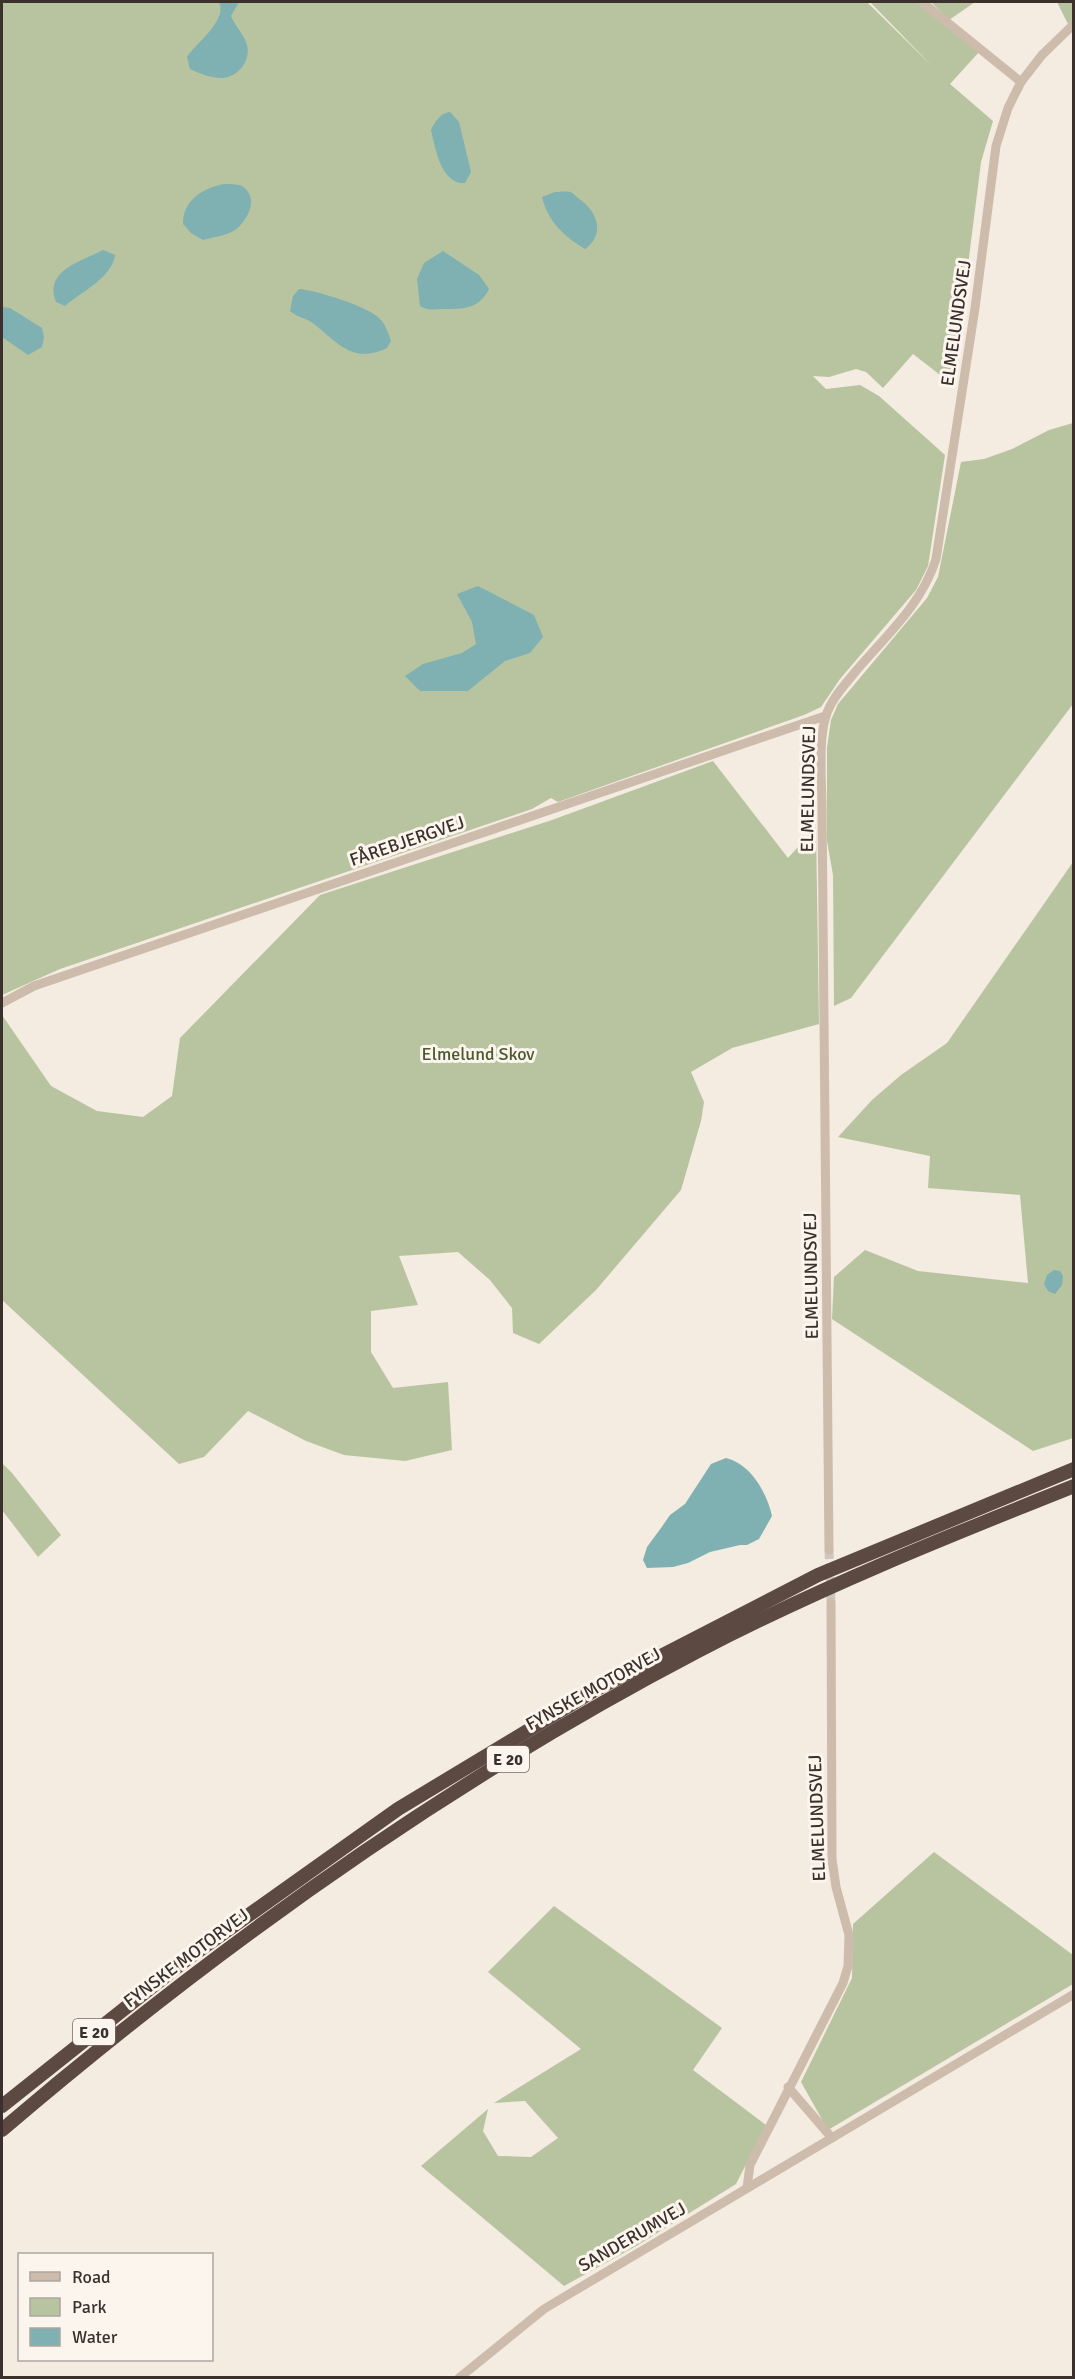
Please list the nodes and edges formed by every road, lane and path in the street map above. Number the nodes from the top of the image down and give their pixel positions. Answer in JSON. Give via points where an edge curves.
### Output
{"nodes":[{"id":1,"x":922,"y":2,"type":"edge"},
{"id":2,"x":1074,"y":24,"type":"edge"},
{"id":3,"x":1021,"y":82,"type":"junction"},
{"id":4,"x":825,"y":716,"type":"junction"},
{"id":5,"x":2,"y":1003,"type":"edge"},
{"id":6,"x":1074,"y":1469,"type":"edge"},
{"id":7,"x":1074,"y":1486,"type":"edge"},
{"id":8,"x":829,"y":1550,"type":"tunnel mouth"},
{"id":9,"x":831,"y":1602,"type":"tunnel mouth"},
{"id":10,"x":1074,"y":1994,"type":"edge"},
{"id":11,"x":788,"y":2087,"type":"junction"},
{"id":12,"x":2,"y":2106,"type":"edge"},
{"id":13,"x":2,"y":2130,"type":"edge"},
{"id":14,"x":832,"y":2138,"type":"junction"},
{"id":15,"x":747,"y":2188,"type":"junction"},
{"id":16,"x":459,"y":2378,"type":"edge"}],
"edges":[{"from":1,"to":3,"type":"street"},
{"from":2,"to":3,"type":"street","name":"ELMELUNDSVEJ"},
{"from":3,"to":4,"type":"street","name":"ELMELUNDSVEJ","via":[[996,146],[975,308],[930,580],[919,599],[838,694]]},
{"from":4,"to":5,"type":"street","name":"FÅREBJERGVEJ","via":[[44,982]]},
{"from":4,"to":8,"type":"street","name":"ELMELUNDSVEJ","via":[[822,808]]},
{"from":6,"to":12,"type":"highway","name":"FYNSKE MOTORVEJ","number":"E 20","via":[[818,1575],[575,1702],[398,1809],[187,1959]]},
{"from":7,"to":13,"type":"highway","name":"FYNSKE MOTORVEJ","number":"E 20","via":[[905,1553],[699,1651],[542,1738],[399,1827],[254,1929],[98,2048]]},
{"from":9,"to":11,"type":"street","name":"ELMELUNDSVEJ","via":[[832,1859],[850,1950],[843,1983]]},
{"from":10,"to":14,"type":"street","name":"SANDERUMVEJ"},
{"from":11,"to":14,"type":"street"},
{"from":11,"to":15,"type":"street","name":"ELMELUNDSVEJ","via":[[750,2165]]},
{"from":14,"to":15,"type":"street","name":"SANDERUMVEJ"},
{"from":15,"to":16,"type":"street","name":"SANDERUMVEJ","via":[[544,2308]]}]}
